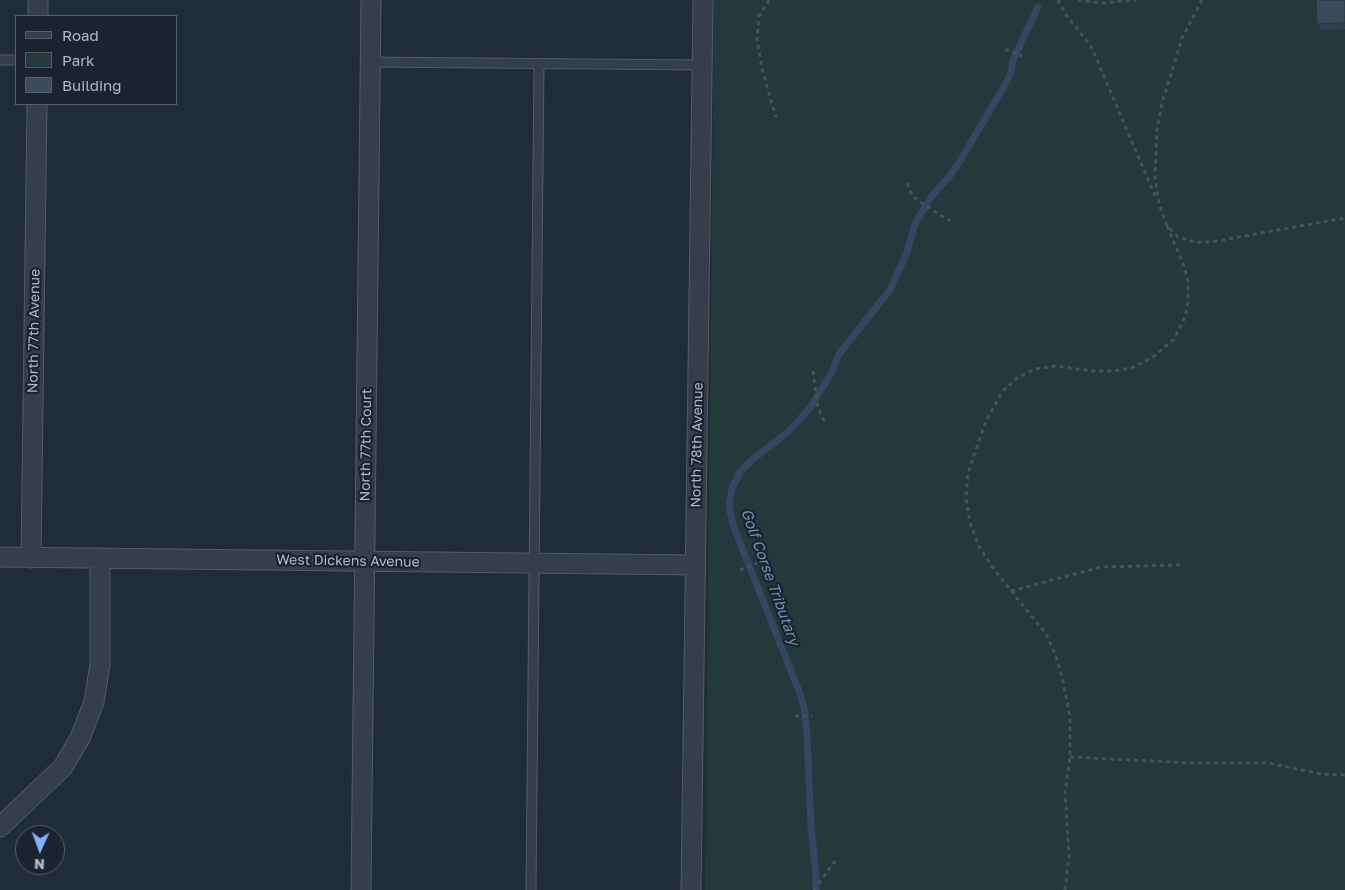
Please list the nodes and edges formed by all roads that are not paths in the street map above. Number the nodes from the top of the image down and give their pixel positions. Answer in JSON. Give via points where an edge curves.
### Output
{"nodes":[{"id":1,"x":38,"y":0,"type":"edge"},
{"id":2,"x":371,"y":0,"type":"edge"},
{"id":3,"x":703,"y":0,"type":"edge"},
{"id":4,"x":38,"y":15,"type":"edge"},
{"id":5,"x":0,"y":60,"type":"edge"},
{"id":6,"x":15,"y":60,"type":"edge"},
{"id":7,"x":370,"y":62,"type":"junction"},
{"id":8,"x":539,"y":64,"type":"junction"},
{"id":9,"x":702,"y":65,"type":"junction"},
{"id":10,"x":37,"y":105,"type":"edge"},
{"id":11,"x":0,"y":557,"type":"edge"},
{"id":12,"x":31,"y":558,"type":"junction"},
{"id":13,"x":100,"y":558,"type":"junction"},
{"id":14,"x":364,"y":562,"type":"junction"},
{"id":15,"x":534,"y":563,"type":"junction"},
{"id":16,"x":696,"y":565,"type":"junction"},
{"id":17,"x":0,"y":827,"type":"edge"},
{"id":18,"x":361,"y":890,"type":"edge"},
{"id":19,"x":531,"y":890,"type":"edge"},
{"id":20,"x":691,"y":890,"type":"edge"}],
"edges":[{"from":1,"to":4,"type":"street"},
{"from":2,"to":7,"type":"street","name":"North 77th Court"},
{"from":3,"to":9,"type":"street","name":"North 78th Avenue"},
{"from":5,"to":6,"type":"lane"},
{"from":7,"to":8,"type":"lane"},
{"from":7,"to":14,"type":"street","name":"North 77th Court"},
{"from":8,"to":9,"type":"lane"},
{"from":8,"to":15,"type":"lane"},
{"from":9,"to":16,"type":"street","name":"North 78th Avenue"},
{"from":10,"to":12,"type":"street","name":"North 77th Avenue"},
{"from":11,"to":12,"type":"street","name":"West Dickens Avenue"},
{"from":12,"to":13,"type":"street","name":"West Dickens Avenue"},
{"from":13,"to":14,"type":"street","name":"West Dickens Avenue"},
{"from":13,"to":17,"type":"street","via":[[100,664],[91,711],[63,768]]},
{"from":14,"to":15,"type":"street","name":"West Dickens Avenue"},
{"from":14,"to":18,"type":"street","name":"North 77th Court"},
{"from":15,"to":16,"type":"street","name":"West Dickens Avenue"},
{"from":15,"to":19,"type":"lane"},
{"from":16,"to":20,"type":"street","name":"North 78th Avenue"}]}
